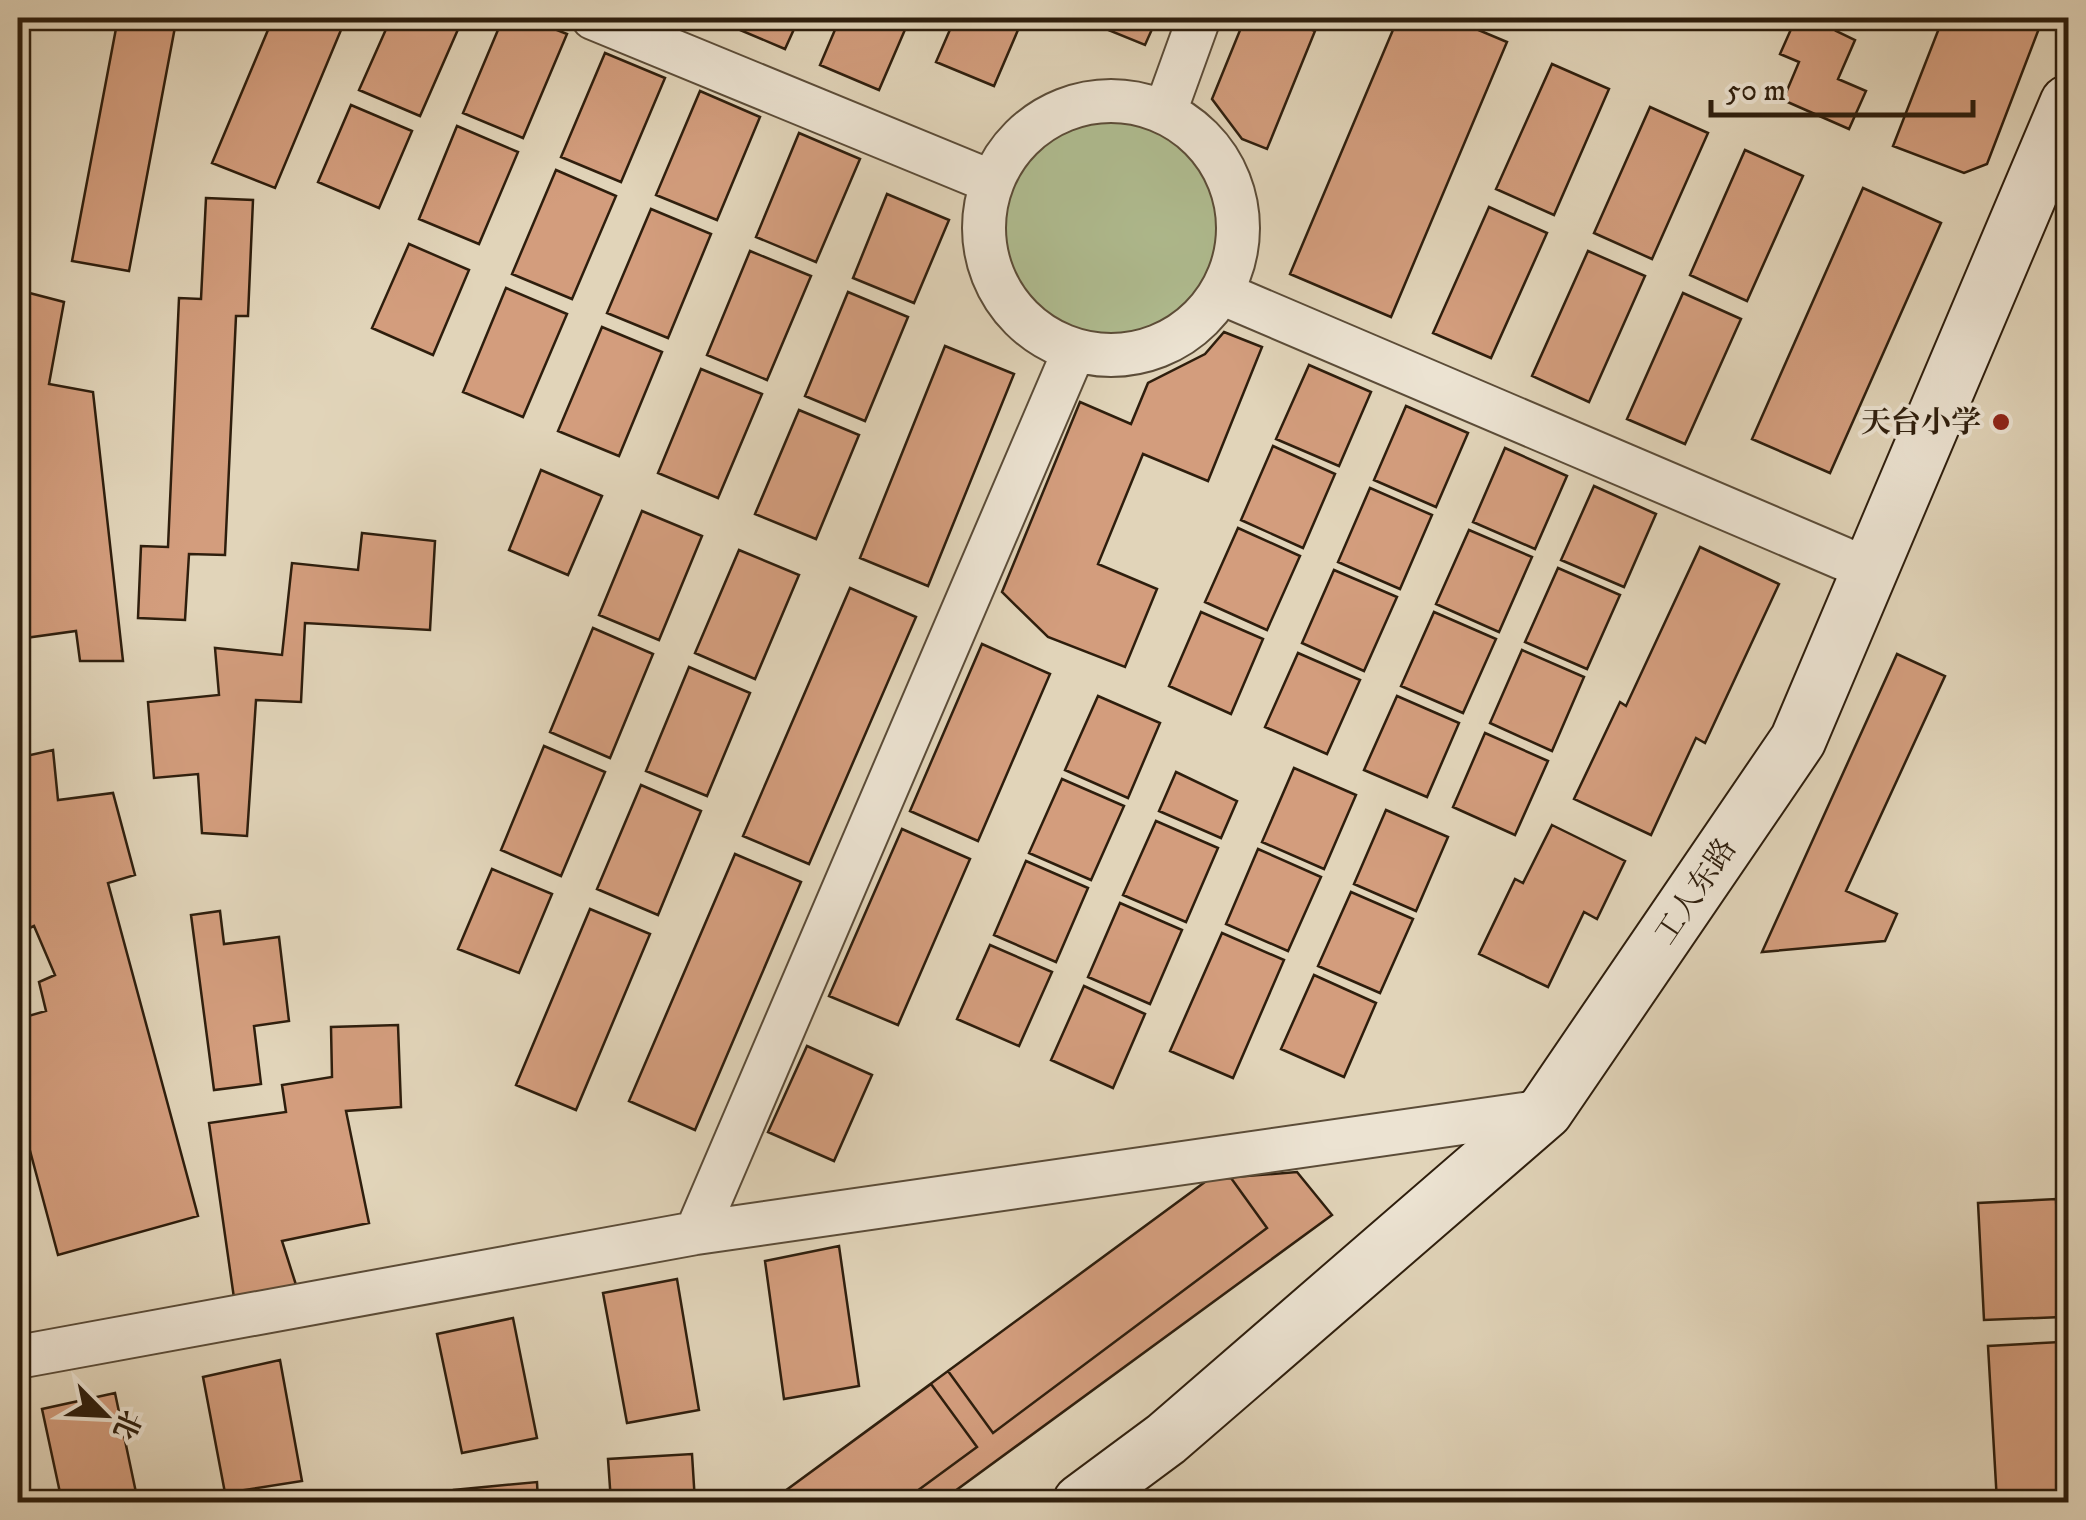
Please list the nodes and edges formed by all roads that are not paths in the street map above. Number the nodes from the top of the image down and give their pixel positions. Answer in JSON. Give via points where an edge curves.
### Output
{"nodes":[{"id":1,"x":593,"y":18,"type":"edge"},
{"id":2,"x":1199,"y":18,"type":"edge"},
{"id":3,"x":2068,"y":104,"type":"edge"},
{"id":4,"x":1165,"y":112,"type":"junction"},
{"id":5,"x":992,"y":182,"type":"junction"},
{"id":6,"x":1220,"y":293,"type":"junction"},
{"id":7,"x":1074,"y":351,"type":"junction"},
{"id":8,"x":1870,"y":570,"type":"junction"},
{"id":9,"x":1545,"y":1111,"type":"junction"},
{"id":10,"x":696,"y":1233,"type":"junction"},
{"id":11,"x":18,"y":1357,"type":"edge"},
{"id":12,"x":1082,"y":1502,"type":"edge"}],
"edges":[{"from":1,"to":5,"type":"street"},
{"from":2,"to":4,"type":"street"},
{"from":3,"to":8,"type":"main road","name":"工人东路"},
{"from":4,"to":5,"type":"street","via":[[1124,101],[1070,108],[1044,119],[1012,146]]},
{"from":4,"to":6,"type":"street","via":[[1200,136],[1225,170],[1237,210],[1236,253]]},
{"from":5,"to":7,"type":"street","via":[[983,224],[988,265],[1006,302],[1036,332]]},
{"from":6,"to":7,"type":"street","via":[[1194,325],[1157,347],[1116,356]]},
{"from":6,"to":8,"type":"street"},
{"from":7,"to":10,"type":"street"},
{"from":8,"to":9,"type":"main road","name":"工人东路","via":[[1798,740]]},
{"from":9,"to":10,"type":"street"},
{"from":9,"to":12,"type":"main road","name":"工人东路","via":[[1166,1439]]},
{"from":10,"to":11,"type":"street"}]}
